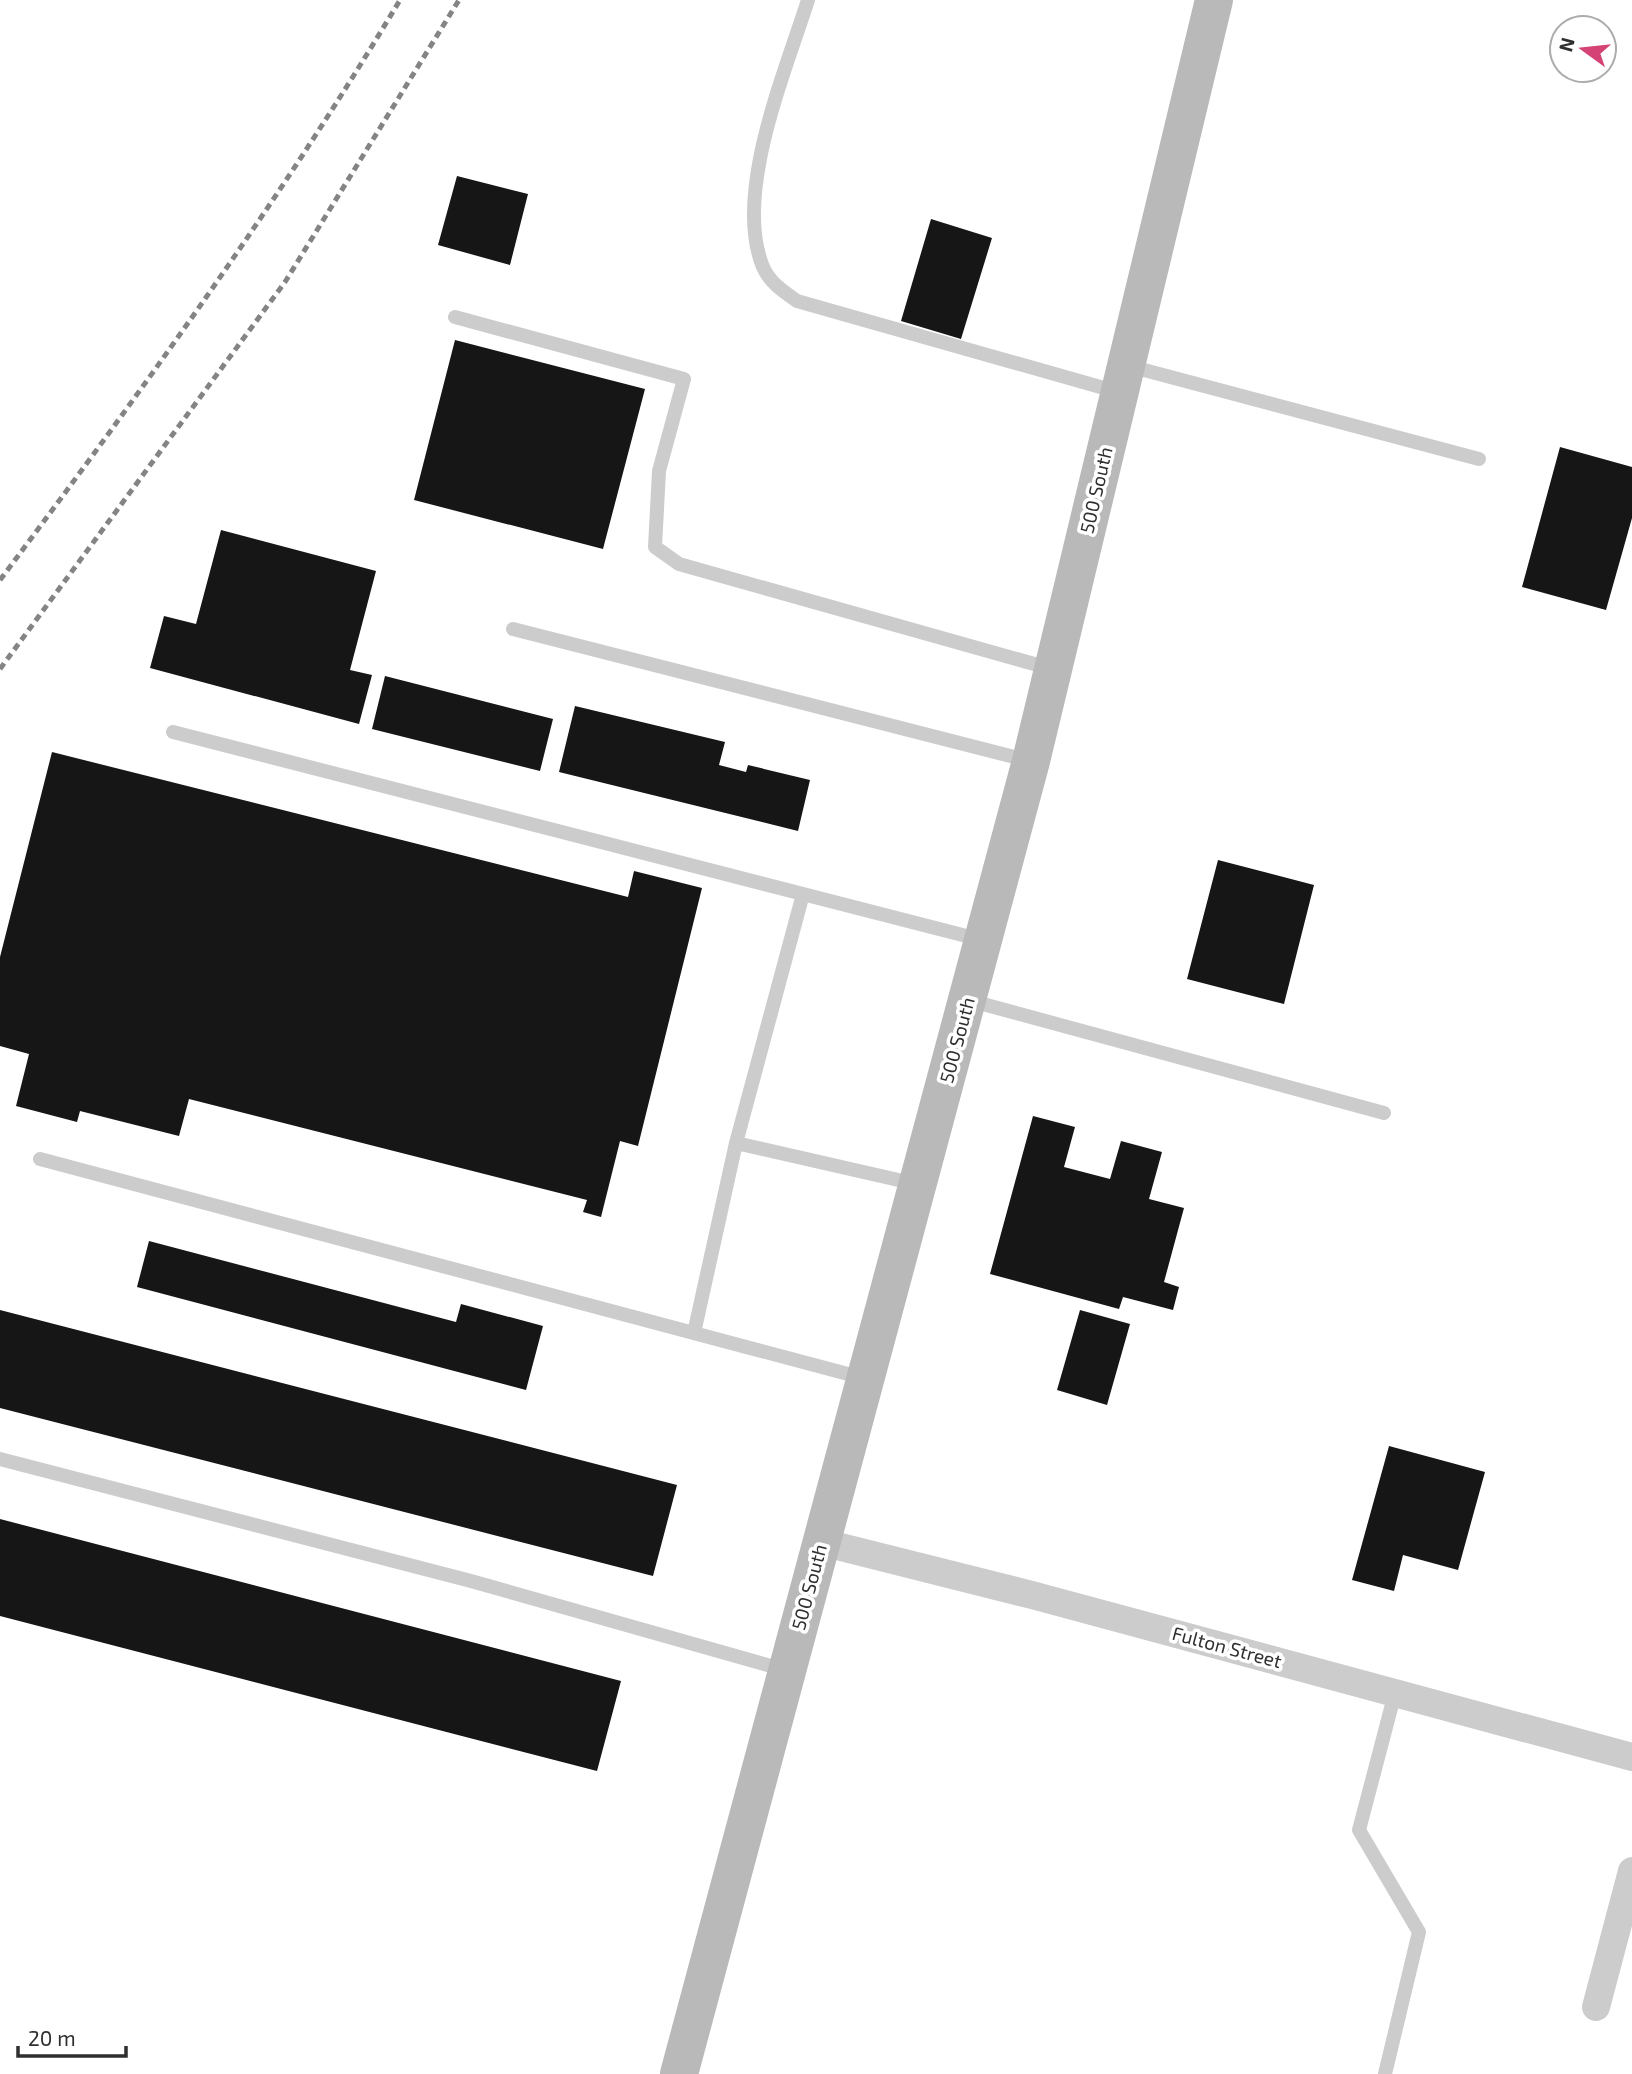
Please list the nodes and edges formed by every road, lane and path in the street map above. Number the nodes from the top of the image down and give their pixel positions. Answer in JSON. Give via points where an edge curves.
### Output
{"nodes":[{"id":1,"x":807,"y":0,"type":"edge"},
{"id":2,"x":1214,"y":0,"type":"edge"},
{"id":3,"x":454,"y":317,"type":"dead end"},
{"id":4,"x":1122,"y":379,"type":"junction"},
{"id":5,"x":1479,"y":460,"type":"dead end"},
{"id":6,"x":513,"y":629,"type":"dead end"},
{"id":7,"x":1054,"y":669,"type":"junction"},
{"id":8,"x":173,"y":732,"type":"dead end"},
{"id":9,"x":1031,"y":761,"type":"junction"},
{"id":10,"x":803,"y":894,"type":"junction"},
{"id":11,"x":984,"y":941,"type":"junction"},
{"id":12,"x":968,"y":1000,"type":"junction"},
{"id":13,"x":1384,"y":1113,"type":"dead end"},
{"id":14,"x":736,"y":1143,"type":"junction"},
{"id":15,"x":40,"y":1159,"type":"dead end"},
{"id":16,"x":918,"y":1184,"type":"junction"},
{"id":17,"x":694,"y":1333,"type":"junction"},
{"id":18,"x":864,"y":1379,"type":"junction"},
{"id":19,"x":0,"y":1459,"type":"edge"},
{"id":20,"x":821,"y":1542,"type":"junction"},
{"id":21,"x":787,"y":1671,"type":"junction"},
{"id":22,"x":1395,"y":1693,"type":"junction"},
{"id":23,"x":1632,"y":1757,"type":"edge"},
{"id":24,"x":1632,"y":1871,"type":"edge"},
{"id":25,"x":1596,"y":2007,"type":"dead end"},
{"id":26,"x":679,"y":2074,"type":"edge"},
{"id":27,"x":1385,"y":2074,"type":"edge"}],
"edges":[{"from":1,"to":4,"type":"lane","via":[[756,175],[753,222],[763,268],[778,288],[797,301]]},
{"from":2,"to":4,"type":"street","name":"500 South"},
{"from":3,"to":7,"type":"lane","via":[[684,379],[659,471],[655,547],[679,564]]},
{"from":4,"to":5,"type":"lane"},
{"from":4,"to":7,"type":"street","name":"500 South"},
{"from":6,"to":9,"type":"lane"},
{"from":7,"to":9,"type":"street","name":"500 South"},
{"from":8,"to":10,"type":"lane"},
{"from":9,"to":11,"type":"street","name":"500 South"},
{"from":10,"to":11,"type":"lane"},
{"from":10,"to":14,"type":"lane"},
{"from":11,"to":12,"type":"street","name":"500 South"},
{"from":12,"to":13,"type":"lane"},
{"from":12,"to":16,"type":"street","name":"500 South"},
{"from":14,"to":16,"type":"lane"},
{"from":14,"to":17,"type":"lane"},
{"from":15,"to":17,"type":"lane"},
{"from":16,"to":18,"type":"street","name":"500 South"},
{"from":17,"to":18,"type":"lane"},
{"from":18,"to":20,"type":"street","name":"500 South"},
{"from":19,"to":21,"type":"lane","via":[[471,1581]]},
{"from":20,"to":21,"type":"street","name":"500 South"},
{"from":20,"to":22,"type":"street","name":"Fulton Street"},
{"from":21,"to":26,"type":"street","name":"500 South"},
{"from":22,"to":23,"type":"street","name":"Fulton Street"},
{"from":22,"to":27,"type":"lane","via":[[1359,1830],[1419,1932]]},
{"from":24,"to":25,"type":"street"}]}
